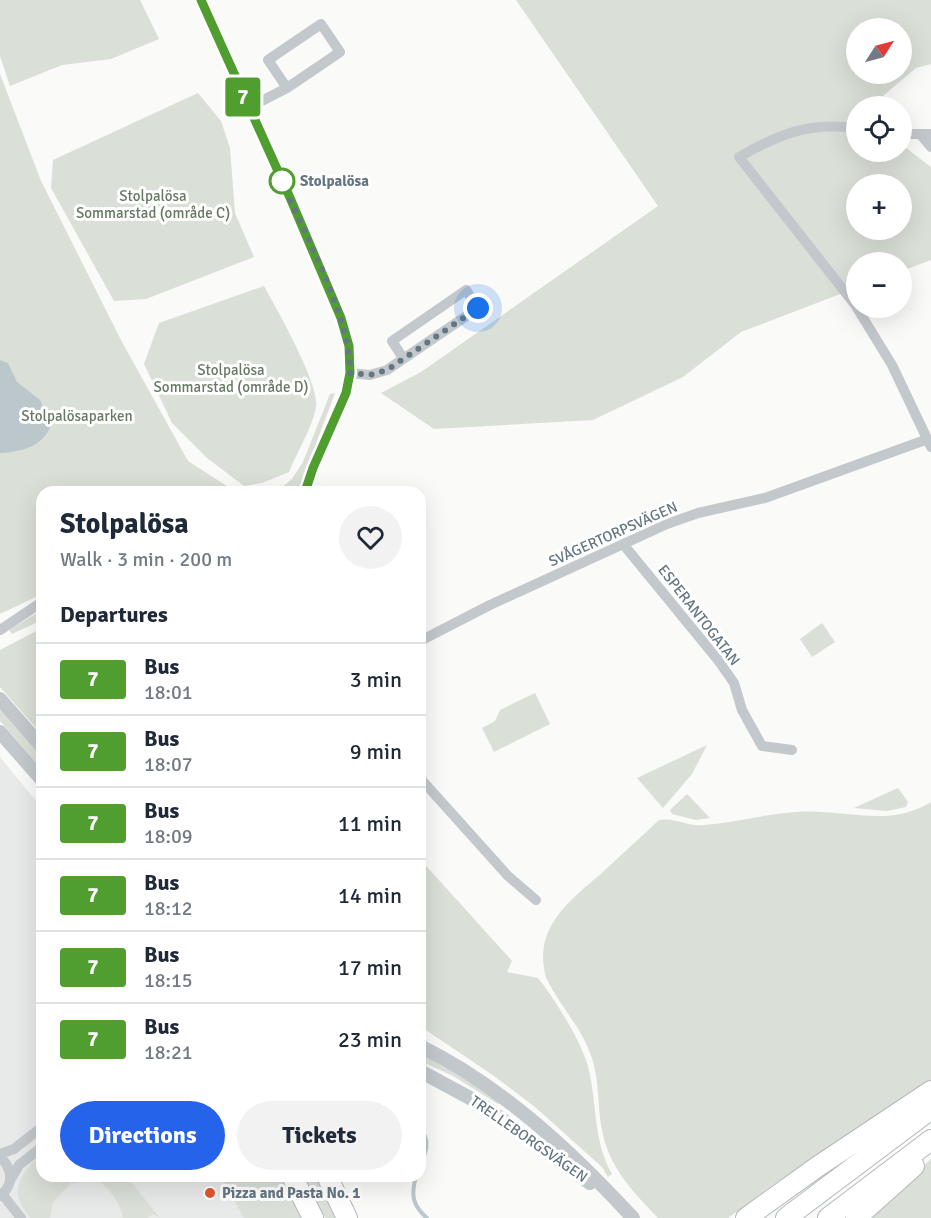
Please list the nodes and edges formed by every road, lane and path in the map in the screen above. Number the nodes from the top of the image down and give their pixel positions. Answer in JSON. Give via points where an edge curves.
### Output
{"nodes":[{"id":1,"x":201,"y":0,"type":"edge"},
{"id":2,"x":287,"y":88,"type":"junction"},
{"id":3,"x":248,"y":108,"type":"junction"},
{"id":4,"x":846,"y":128,"type":"edge"},
{"id":5,"x":926,"y":135,"type":"edge"},
{"id":6,"x":931,"y":147,"type":"edge"},
{"id":7,"x":846,"y":293,"type":"edge"},
{"id":8,"x":864,"y":318,"type":"edge"},
{"id":9,"x":404,"y":358,"type":"junction"},
{"id":10,"x":350,"y":373,"type":"junction"},
{"id":11,"x":929,"y":443,"type":"edge"},
{"id":12,"x":307,"y":486,"type":"edge"},
{"id":13,"x":624,"y":544,"type":"junction"},
{"id":14,"x":36,"y":606,"type":"edge"},
{"id":15,"x":0,"y":630,"type":"edge"},
{"id":16,"x":426,"y":638,"type":"edge"},
{"id":17,"x":0,"y":699,"type":"edge"},
{"id":18,"x":0,"y":732,"type":"edge"},
{"id":19,"x":36,"y":740,"type":"edge"},
{"id":20,"x":792,"y":750,"type":"dead end"},
{"id":21,"x":36,"y":773,"type":"edge"},
{"id":22,"x":426,"y":785,"type":"edge"},
{"id":23,"x":536,"y":900,"type":"dead end"},
{"id":24,"x":426,"y":1040,"type":"edge"},
{"id":25,"x":426,"y":1049,"type":"edge"},
{"id":26,"x":471,"y":1073,"type":"junction"},
{"id":27,"x":426,"y":1074,"type":"edge"},
{"id":28,"x":931,"y":1091,"type":"edge"},
{"id":29,"x":931,"y":1109,"type":"edge"},
{"id":30,"x":36,"y":1132,"type":"edge"},
{"id":31,"x":931,"y":1140,"type":"edge"},
{"id":32,"x":36,"y":1152,"type":"edge"},
{"id":33,"x":931,"y":1153,"type":"edge"},
{"id":34,"x":0,"y":1156,"type":"edge"},
{"id":35,"x":10,"y":1179,"type":"junction"},
{"id":36,"x":295,"y":1182,"type":"edge"},
{"id":37,"x":330,"y":1182,"type":"edge"},
{"id":38,"x":1,"y":1196,"type":"edge"},
{"id":39,"x":632,"y":1217,"type":"edge"},
{"id":40,"x":21,"y":1218,"type":"edge"},
{"id":41,"x":313,"y":1218,"type":"edge"},
{"id":42,"x":347,"y":1218,"type":"edge"},
{"id":43,"x":746,"y":1218,"type":"edge"},
{"id":44,"x":786,"y":1218,"type":"edge"},
{"id":45,"x":828,"y":1218,"type":"edge"},
{"id":46,"x":856,"y":1218,"type":"edge"}],
"edges":[{"from":1,"to":3,"type":"street"},
{"from":2,"to":2,"type":"street","via":[[340,52],[321,24],[268,60]]},
{"from":2,"to":3,"type":"street"},
{"from":3,"to":10,"type":"street","via":[[341,318],[349,346]]},
{"from":4,"to":7,"type":"street","via":[[795,130],[773,137],[739,157]]},
{"from":5,"to":6,"type":"street"},
{"from":8,"to":11,"type":"street","via":[[892,365]]},
{"from":9,"to":9,"type":"street","via":[[478,308],[466,290],[392,341]]},
{"from":9,"to":10,"type":"street","via":[[381,372]]},
{"from":10,"to":12,"type":"street","via":[[338,416],[320,449]]},
{"from":11,"to":13,"type":"street","name":"SVÅGERTORPSVÄGEN","via":[[765,498],[698,513]]},
{"from":13,"to":16,"type":"street","name":"SVÅGERTORPSVÄGEN"},
{"from":13,"to":20,"type":"street","name":"ESPERANTOGATAN","via":[[734,683],[742,710],[762,746]]},
{"from":14,"to":15,"type":"street"},
{"from":17,"to":19,"type":"street"},
{"from":18,"to":21,"type":"street"},
{"from":22,"to":23,"type":"street","via":[[508,876]]},
{"from":24,"to":26,"type":"street"},
{"from":25,"to":26,"type":"street","name":"TRELLEBORGSVÄGEN"},
{"from":26,"to":39,"type":"street","name":"TRELLEBORGSVÄGEN","via":[[566,1150]]},
{"from":27,"to":39,"type":"street","name":"TRELLEBORGSVÄGEN","via":[[498,1115]]},
{"from":28,"to":43,"type":"highway"},
{"from":29,"to":44,"type":"highway"},
{"from":30,"to":34,"type":"street"},
{"from":31,"to":45,"type":"highway"},
{"from":32,"to":35,"type":"street","via":[[19,1165]]},
{"from":33,"to":46,"type":"highway"},
{"from":34,"to":35,"type":"street","via":[[7,1164]]},
{"from":35,"to":38,"type":"street"},
{"from":36,"to":41,"type":"highway"},
{"from":37,"to":42,"type":"highway"},
{"from":38,"to":40,"type":"street"}]}
